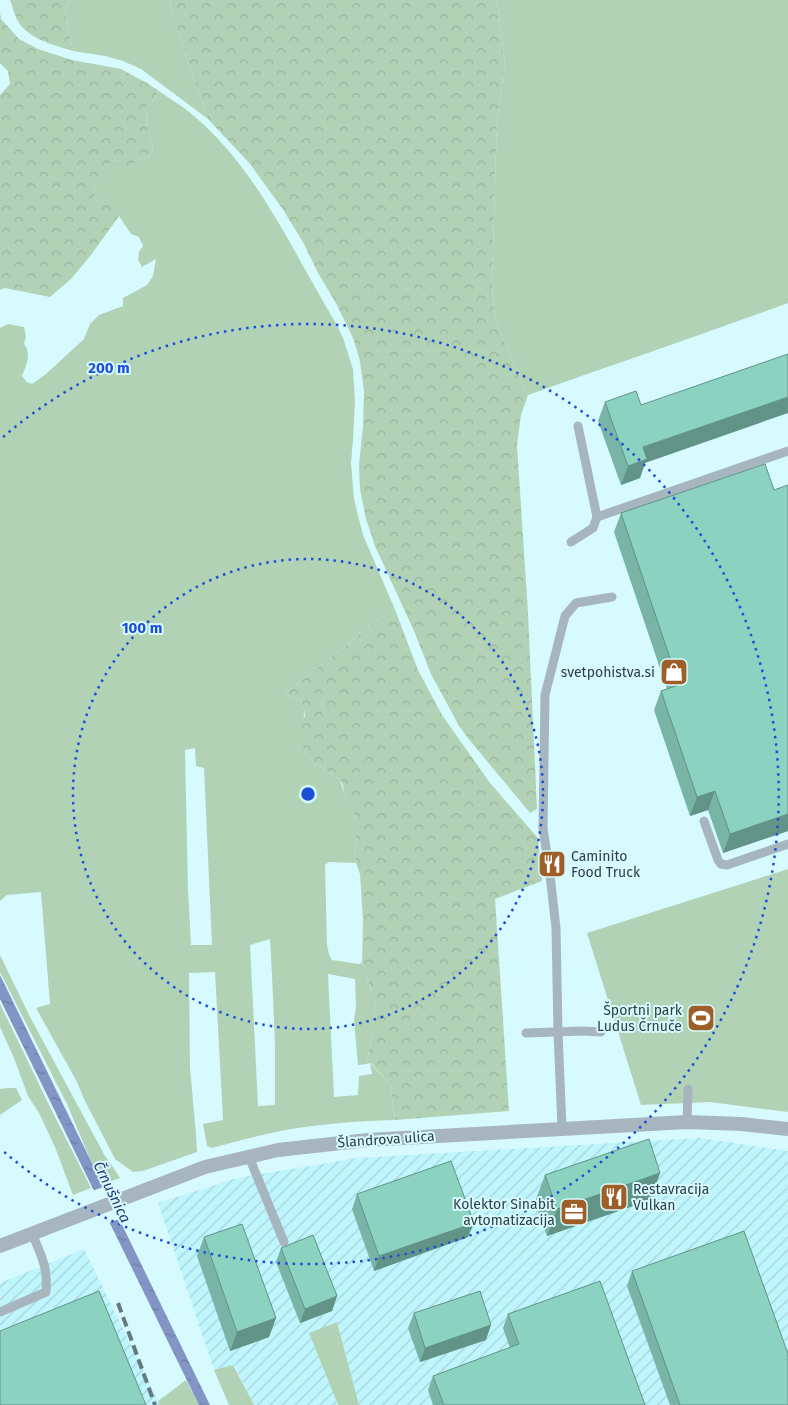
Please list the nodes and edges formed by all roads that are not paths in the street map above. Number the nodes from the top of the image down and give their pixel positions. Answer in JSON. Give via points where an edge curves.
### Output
{"nodes":[{"id":1,"x":578,"y":426,"type":"dead end"},
{"id":2,"x":788,"y":451,"type":"edge"},
{"id":3,"x":597,"y":517,"type":"junction"},
{"id":4,"x":571,"y":542,"type":"dead end"},
{"id":5,"x":612,"y":597,"type":"dead end"},
{"id":6,"x":704,"y":821,"type":"dead end"},
{"id":7,"x":788,"y":844,"type":"edge"},
{"id":8,"x":558,"y":1032,"type":"junction"},
{"id":9,"x":601,"y":1032,"type":"dead end"},
{"id":10,"x":526,"y":1033,"type":"dead end"},
{"id":11,"x":688,"y":1089,"type":"dead end"},
{"id":12,"x":687,"y":1122,"type":"junction"},
{"id":13,"x":562,"y":1128,"type":"junction"},
{"id":14,"x":788,"y":1129,"type":"edge"},
{"id":15,"x":249,"y":1157,"type":"junction"},
{"id":16,"x":32,"y":1233,"type":"junction"},
{"id":17,"x":284,"y":1242,"type":"dead end"},
{"id":18,"x":0,"y":1246,"type":"edge"},
{"id":19,"x":0,"y":1312,"type":"edge"}],
"edges":[{"from":1,"to":3,"type":"lane"},
{"from":2,"to":3,"type":"lane"},
{"from":3,"to":4,"type":"lane","via":[[592,528]]},
{"from":5,"to":8,"type":"lane","via":[[576,603],[565,616],[544,696],[543,828],[556,928]]},
{"from":6,"to":7,"type":"lane","via":[[721,864]]},
{"from":8,"to":9,"type":"lane"},
{"from":8,"to":10,"type":"lane"},
{"from":8,"to":13,"type":"lane"},
{"from":11,"to":12,"type":"lane"},
{"from":12,"to":13,"type":"street","name":"Šlandrova ulica"},
{"from":12,"to":14,"type":"street","name":"Šlandrova ulica"},
{"from":13,"to":15,"type":"street","name":"Šlandrova ulica","via":[[368,1140],[278,1150]]},
{"from":15,"to":16,"type":"street","name":"Šlandrova ulica","via":[[205,1167]]},
{"from":15,"to":17,"type":"lane"},
{"from":16,"to":18,"type":"street","name":"Šlandrova ulica"},
{"from":16,"to":19,"type":"lane","via":[[44,1262],[46,1292]]}]}
